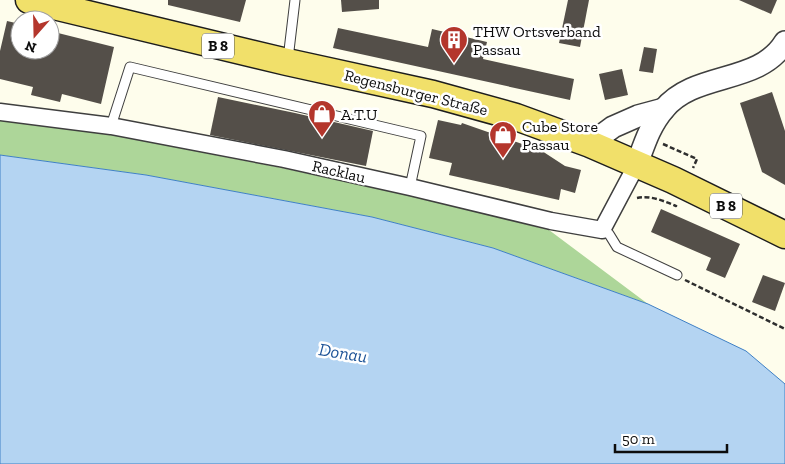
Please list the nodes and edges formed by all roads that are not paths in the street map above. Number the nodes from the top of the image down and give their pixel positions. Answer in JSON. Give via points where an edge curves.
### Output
{"nodes":[{"id":1,"x":29,"y":0,"type":"edge"},
{"id":2,"x":295,"y":0,"type":"edge"},
{"id":3,"x":785,"y":42,"type":"edge"},
{"id":4,"x":287,"y":62,"type":"junction"},
{"id":5,"x":664,"y":109,"type":"junction"},
{"id":6,"x":0,"y":112,"type":"edge"},
{"id":7,"x":111,"y":126,"type":"junction"},
{"id":8,"x":590,"y":144,"type":"junction"},
{"id":9,"x":637,"y":164,"type":"junction"},
{"id":10,"x":410,"y":187,"type":"junction"},
{"id":11,"x":602,"y":230,"type":"junction"},
{"id":12,"x":785,"y":235,"type":"edge"},
{"id":13,"x":677,"y":275,"type":"road end"}],
"edges":[{"from":1,"to":4,"type":"main road","name":"Regensburger Straße","number":"B 8"},
{"from":2,"to":4,"type":"lane"},
{"from":3,"to":5,"type":"street","via":[[762,64],[734,76],[707,82],[681,94]]},
{"from":4,"to":8,"type":"main road","name":"Regensburger Straße","number":"B 8","via":[[433,94],[516,117]]},
{"from":5,"to":8,"type":"street","via":[[613,127]]},
{"from":5,"to":9,"type":"street"},
{"from":6,"to":7,"type":"street","name":"Racklau"},
{"from":7,"to":10,"type":"street","name":"Racklau"},
{"from":7,"to":10,"type":"lane","via":[[130,67],[421,136]]},
{"from":8,"to":9,"type":"main road","name":"Regensburger Straße","number":"B 8"},
{"from":9,"to":11,"type":"street"},
{"from":9,"to":12,"type":"main road","name":"Regensburger Straße","number":"B 8"},
{"from":10,"to":11,"type":"street","name":"Racklau"},
{"from":11,"to":13,"type":"lane","via":[[617,247]]}]}
